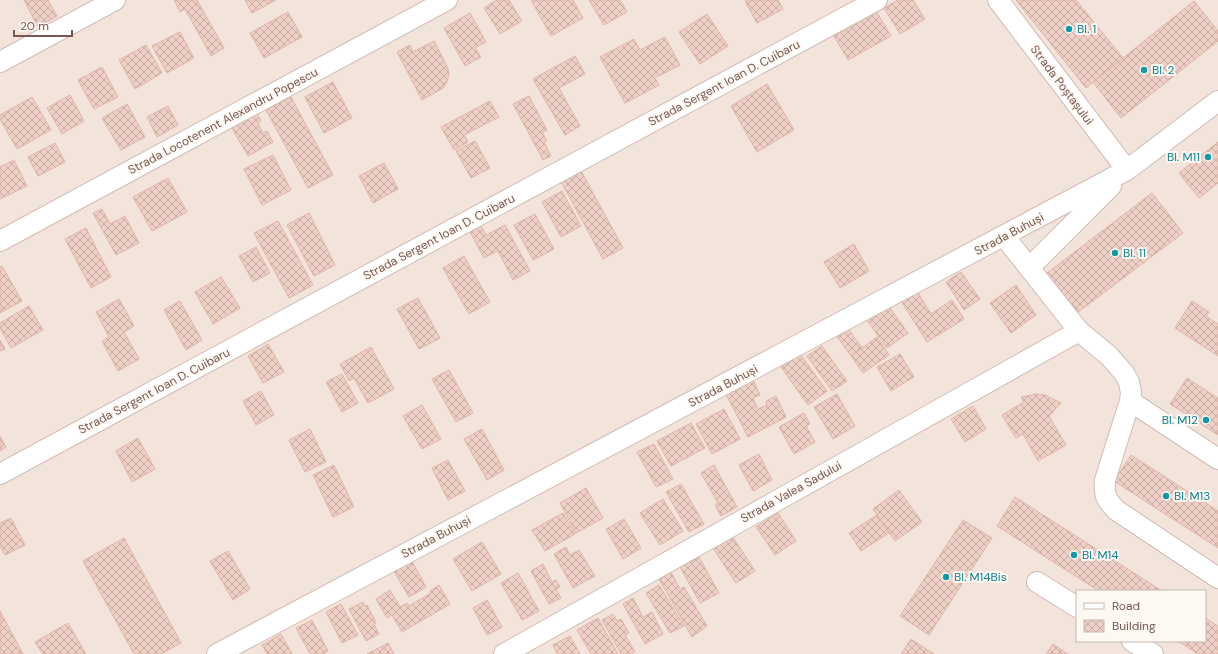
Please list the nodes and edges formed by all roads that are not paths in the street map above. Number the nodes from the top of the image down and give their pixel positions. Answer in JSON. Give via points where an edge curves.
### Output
{"nodes":[{"id":1,"x":115,"y":0,"type":"edge"},
{"id":2,"x":447,"y":0,"type":"edge"},
{"id":3,"x":877,"y":0,"type":"edge"},
{"id":4,"x":998,"y":0,"type":"edge"},
{"id":5,"x":0,"y":62,"type":"edge"},
{"id":6,"x":1218,"y":101,"type":"edge"},
{"id":7,"x":1127,"y":170,"type":"junction"},
{"id":8,"x":1004,"y":236,"type":"junction"},
{"id":9,"x":0,"y":241,"type":"edge"},
{"id":10,"x":1029,"y":268,"type":"junction"},
{"id":11,"x":1079,"y":331,"type":"junction"},
{"id":12,"x":1130,"y":401,"type":"junction"},
{"id":13,"x":1218,"y":459,"type":"edge"},
{"id":14,"x":0,"y":474,"type":"edge"},
{"id":15,"x":1218,"y":578,"type":"edge"},
{"id":16,"x":1037,"y":582,"type":"dead end"},
{"id":17,"x":1076,"y":606,"type":"edge"},
{"id":18,"x":1134,"y":642,"type":"edge"},
{"id":19,"x":217,"y":654,"type":"edge"},
{"id":20,"x":504,"y":654,"type":"edge"},
{"id":21,"x":1153,"y":654,"type":"edge"}],
"edges":[{"from":1,"to":5,"type":"street"},
{"from":2,"to":9,"type":"street","name":"Strada Locotenent Alexandru Popescu"},
{"from":3,"to":14,"type":"street","name":"Strada Sergent Ioan D. Cuibaru"},
{"from":4,"to":7,"type":"street","name":"Strada Poștașului"},
{"from":6,"to":7,"type":"street","name":"Strada Buhuși"},
{"from":7,"to":8,"type":"street","name":"Strada Buhuși"},
{"from":7,"to":10,"type":"street"},
{"from":8,"to":10,"type":"street"},
{"from":8,"to":19,"type":"street","name":"Strada Buhuși"},
{"from":10,"to":11,"type":"street"},
{"from":11,"to":12,"type":"street","via":[[1109,356],[1124,373],[1129,382]]},
{"from":11,"to":20,"type":"street","name":"Strada Valea Sadului"},
{"from":12,"to":13,"type":"street"},
{"from":12,"to":15,"type":"street","via":[[1105,480],[1106,500],[1116,510]]},
{"from":16,"to":17,"type":"street"},
{"from":18,"to":21,"type":"street"}]}
